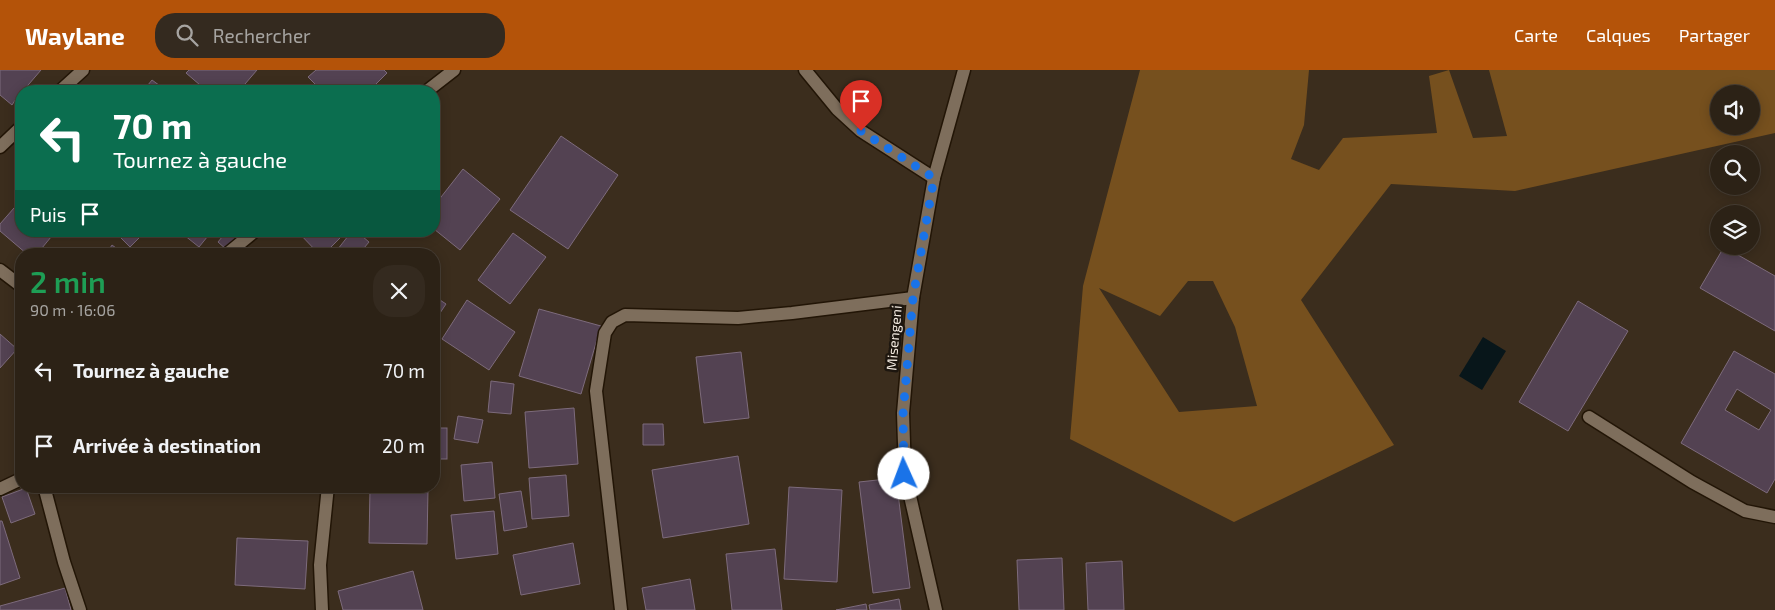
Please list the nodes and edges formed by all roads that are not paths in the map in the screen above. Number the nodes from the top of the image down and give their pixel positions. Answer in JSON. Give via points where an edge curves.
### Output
{"nodes":[{"id":1,"x":83,"y":70,"type":"edge"},
{"id":2,"x":454,"y":70,"type":"edge"},
{"id":3,"x":805,"y":70,"type":"edge"},
{"id":4,"x":964,"y":70,"type":"edge"},
{"id":5,"x":67,"y":85,"type":"edge"},
{"id":6,"x":435,"y":85,"type":"edge"},
{"id":7,"x":15,"y":133,"type":"edge"},
{"id":8,"x":0,"y":147,"type":"edge"},
{"id":9,"x":934,"y":178,"type":"junction"},
{"id":10,"x":248,"y":237,"type":"edge"},
{"id":11,"x":234,"y":248,"type":"edge"},
{"id":12,"x":0,"y":270,"type":"edge"},
{"id":13,"x":15,"y":281,"type":"edge"},
{"id":14,"x":913,"y":298,"type":"junction"},
{"id":15,"x":1589,"y":417,"type":"dead end"},
{"id":16,"x":15,"y":481,"type":"edge"},
{"id":17,"x":0,"y":489,"type":"edge"},
{"id":18,"x":46,"y":493,"type":"edge"},
{"id":19,"x":327,"y":493,"type":"edge"},
{"id":20,"x":1775,"y":517,"type":"edge"},
{"id":21,"x":80,"y":610,"type":"edge"},
{"id":22,"x":322,"y":610,"type":"edge"},
{"id":23,"x":621,"y":610,"type":"edge"},
{"id":24,"x":936,"y":610,"type":"edge"}],
"edges":[{"from":1,"to":5,"type":"street"},
{"from":2,"to":6,"type":"street"},
{"from":3,"to":9,"type":"street","via":[[861,131]]},
{"from":4,"to":9,"type":"street","name":"Misengeni"},
{"from":7,"to":8,"type":"street"},
{"from":9,"to":14,"type":"street","name":"Misengeni"},
{"from":10,"to":11,"type":"street"},
{"from":12,"to":13,"type":"street"},
{"from":14,"to":23,"type":"street","via":[[738,318],[625,315],[612,322],[605,333],[596,391]]},
{"from":14,"to":24,"type":"street","name":"Misengeni","via":[[903,414],[904,474]]},
{"from":15,"to":20,"type":"street","via":[[1692,482],[1745,511]]},
{"from":16,"to":17,"type":"street"},
{"from":18,"to":21,"type":"street"},
{"from":19,"to":22,"type":"street","via":[[320,565]]}]}
